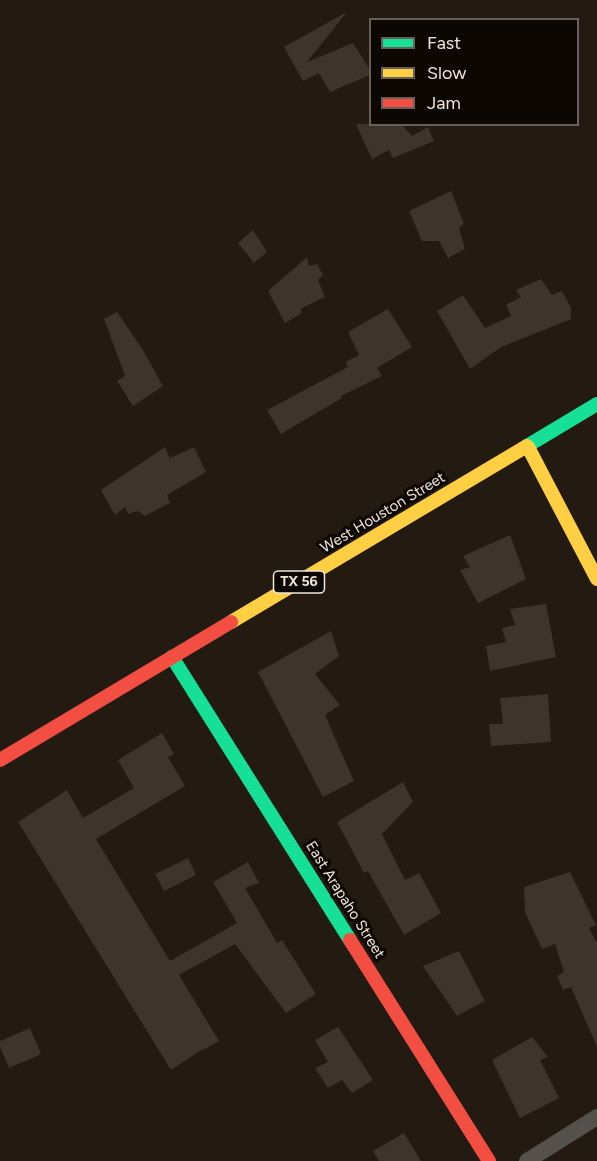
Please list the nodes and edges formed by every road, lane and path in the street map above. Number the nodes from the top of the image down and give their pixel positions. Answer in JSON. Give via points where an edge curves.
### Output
{"nodes":[{"id":1,"x":597,"y":404,"type":"edge"},
{"id":2,"x":528,"y":447,"type":"junction"},
{"id":3,"x":597,"y":579,"type":"edge"},
{"id":4,"x":172,"y":657,"type":"junction"},
{"id":5,"x":0,"y":760,"type":"edge"},
{"id":6,"x":597,"y":1118,"type":"edge"},
{"id":7,"x":489,"y":1161,"type":"edge"},
{"id":8,"x":527,"y":1161,"type":"edge"}],
"edges":[{"from":1,"to":2,"type":"street","name":"West Houston Street","number":"TX 56"},
{"from":2,"to":3,"type":"street"},
{"from":2,"to":4,"type":"street","name":"West Houston Street","number":"TX 56"},
{"from":4,"to":5,"type":"street","name":"West Houston Street","number":"TX 56"},
{"from":4,"to":7,"type":"street","name":"East Arapaho Street"},
{"from":6,"to":8,"type":"street"}]}
